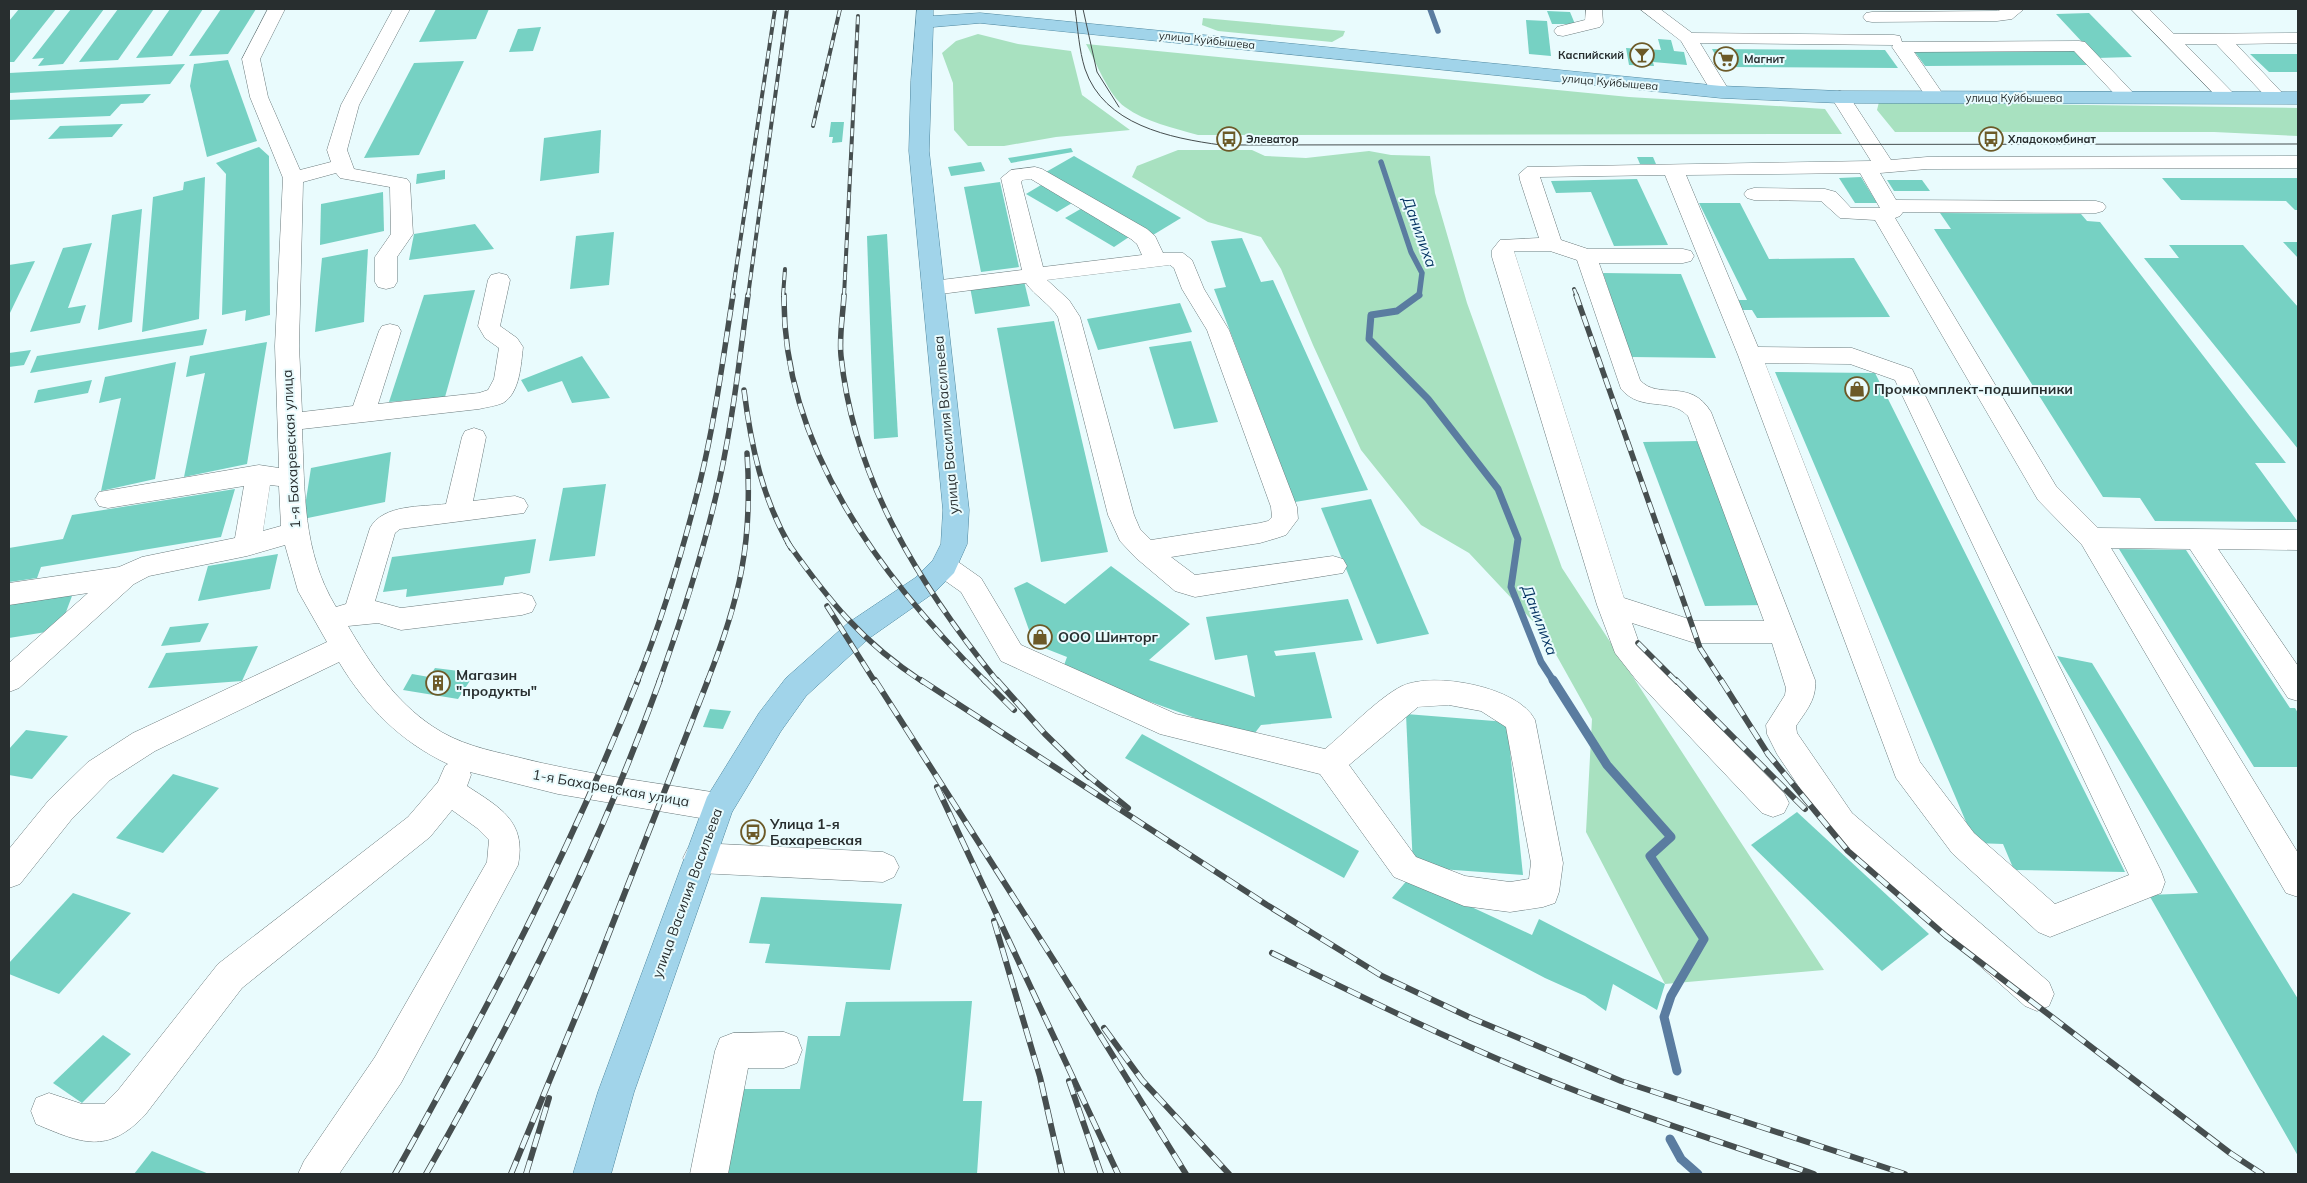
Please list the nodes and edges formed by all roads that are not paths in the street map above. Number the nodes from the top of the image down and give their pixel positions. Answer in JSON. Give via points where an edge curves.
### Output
{"nodes":[{"id":1,"x":276,"y":9,"type":"edge"},
{"id":2,"x":401,"y":9,"type":"edge"},
{"id":3,"x":1594,"y":9,"type":"edge"},
{"id":4,"x":1649,"y":9,"type":"edge"},
{"id":5,"x":2015,"y":9,"type":"edge"},
{"id":6,"x":2138,"y":9,"type":"edge"},
{"id":7,"x":981,"y":13,"type":"edge"},
{"id":8,"x":1868,"y":13,"type":"edge"},
{"id":9,"x":925,"y":15,"type":"edge"},
{"id":10,"x":1563,"y":31,"type":"dead end"},
{"id":11,"x":1688,"y":38,"type":"junction"},
{"id":12,"x":2298,"y":38,"type":"edge"},
{"id":13,"x":2169,"y":39,"type":"junction"},
{"id":14,"x":2221,"y":39,"type":"junction"},
{"id":15,"x":1898,"y":43,"type":"junction"},
{"id":16,"x":1722,"y":92,"type":"junction"},
{"id":17,"x":1840,"y":97,"type":"junction"},
{"id":18,"x":1936,"y":98,"type":"junction"},
{"id":19,"x":2129,"y":98,"type":"junction"},
{"id":20,"x":2229,"y":98,"type":"junction"},
{"id":21,"x":2278,"y":98,"type":"junction"},
{"id":22,"x":2298,"y":98,"type":"edge"},
{"id":23,"x":2298,"y":162,"type":"edge"},
{"id":24,"x":342,"y":165,"type":"junction"},
{"id":25,"x":1876,"y":167,"type":"junction"},
{"id":26,"x":1673,"y":169,"type":"junction"},
{"id":27,"x":293,"y":178,"type":"junction"},
{"id":28,"x":1754,"y":194,"type":"dead end"},
{"id":29,"x":2096,"y":207,"type":"dead end"},
{"id":30,"x":1886,"y":210,"type":"junction"},
{"id":31,"x":1552,"y":244,"type":"junction"},
{"id":32,"x":1586,"y":256,"type":"junction"},
{"id":33,"x":1683,"y":256,"type":"dead end"},
{"id":34,"x":1156,"y":260,"type":"junction"},
{"id":35,"x":1034,"y":276,"type":"junction"},
{"id":36,"x":499,"y":280,"type":"dead end"},
{"id":37,"x":386,"y":282,"type":"dead end"},
{"id":38,"x":933,"y":288,"type":"junction"},
{"id":39,"x":390,"y":331,"type":"dead end"},
{"id":40,"x":1750,"y":355,"type":"junction"},
{"id":41,"x":363,"y":414,"type":"junction"},
{"id":42,"x":290,"y":422,"type":"junction"},
{"id":43,"x":474,"y":437,"type":"dead end"},
{"id":44,"x":259,"y":474,"type":"junction"},
{"id":45,"x":292,"y":479,"type":"junction"},
{"id":46,"x":108,"y":500,"type":"dead end"},
{"id":47,"x":515,"y":506,"type":"dead end"},
{"id":48,"x":456,"y":513,"type":"junction"},
{"id":49,"x":294,"y":532,"type":"junction"},
{"id":50,"x":2090,"y":538,"type":"junction"},
{"id":51,"x":2197,"y":539,"type":"junction"},
{"id":52,"x":2298,"y":540,"type":"edge"},
{"id":53,"x":246,"y":546,"type":"junction"},
{"id":54,"x":1145,"y":551,"type":"junction"},
{"id":55,"x":944,"y":566,"type":"junction"},
{"id":56,"x":1333,"y":566,"type":"dead end"},
{"id":57,"x":124,"y":577,"type":"junction"},
{"id":58,"x":9,"y":594,"type":"edge"},
{"id":59,"x":522,"y":604,"type":"dead end"},
{"id":60,"x":1611,"y":606,"type":"junction"},
{"id":61,"x":357,"y":614,"type":"junction"},
{"id":62,"x":328,"y":618,"type":"junction"},
{"id":63,"x":1782,"y":632,"type":"junction"},
{"id":64,"x":344,"y":647,"type":"junction"},
{"id":65,"x":9,"y":680,"type":"edge"},
{"id":66,"x":2298,"y":689,"type":"edge"},
{"id":67,"x":463,"y":757,"type":"junction"},
{"id":68,"x":1330,"y":763,"type":"junction"},
{"id":69,"x":449,"y":791,"type":"junction"},
{"id":70,"x":1773,"y":803,"type":"dead end"},
{"id":71,"x":718,"y":807,"type":"junction"},
{"id":72,"x":699,"y":858,"type":"junction"},
{"id":73,"x":883,"y":867,"type":"dead end"},
{"id":74,"x":9,"y":873,"type":"edge"},
{"id":75,"x":2298,"y":882,"type":"edge"},
{"id":76,"x":2037,"y":994,"type":"dead end"},
{"id":77,"x":784,"y":1050,"type":"dead end"},
{"id":78,"x":49,"y":1111,"type":"dead end"},
{"id":79,"x":317,"y":1174,"type":"edge"},
{"id":80,"x":592,"y":1174,"type":"edge"},
{"id":81,"x":710,"y":1174,"type":"edge"}],
"edges":[{"from":1,"to":27,"type":"street","name":"1-я Бахаревская улица","via":[[251,60],[259,97]]},
{"from":2,"to":24,"type":"street","via":[[350,105],[337,150]]},
{"from":3,"to":10,"type":"street","via":[[1594,23]]},
{"from":4,"to":11,"type":"street"},
{"from":5,"to":8,"type":"street","via":[[1997,16]]},
{"from":6,"to":13,"type":"street"},
{"from":7,"to":9,"type":"main road","name":"улица Куйбышева"},
{"from":7,"to":16,"type":"main road","name":"улица Куйбышева"},
{"from":8,"to":15,"type":"street"},
{"from":9,"to":38,"type":"main road","name":"улица Василия Васильева","via":[[919,151]]},
{"from":11,"to":15,"type":"street"},
{"from":11,"to":16,"type":"street"},
{"from":12,"to":14,"type":"street"},
{"from":13,"to":14,"type":"street"},
{"from":13,"to":20,"type":"street"},
{"from":14,"to":21,"type":"street"},
{"from":15,"to":18,"type":"street"},
{"from":15,"to":19,"type":"street","via":[[2079,46]]},
{"from":16,"to":17,"type":"main road","name":"улица Куйбышева"},
{"from":17,"to":18,"type":"main road","name":"улица Куйбышева"},
{"from":17,"to":25,"type":"street"},
{"from":18,"to":19,"type":"main road","name":"улица Куйбышева"},
{"from":19,"to":20,"type":"main road","name":"улица Куйбышева"},
{"from":20,"to":21,"type":"main road","name":"улица Куйбышева"},
{"from":21,"to":22,"type":"main road","name":"улица Куйбышева"},
{"from":23,"to":25,"type":"street","via":[[1927,163]]},
{"from":24,"to":27,"type":"street"},
{"from":24,"to":37,"type":"street","via":[[347,174],[400,182],[402,234],[386,257]]},
{"from":25,"to":26,"type":"street"},
{"from":25,"to":30,"type":"street"},
{"from":26,"to":31,"type":"street","via":[[1534,171],[1529,174]]},
{"from":26,"to":40,"type":"street"},
{"from":27,"to":42,"type":"street","name":"1-я Бахаревская улица","via":[[287,346]]},
{"from":28,"to":30,"type":"street","via":[[1825,195],[1847,214]]},
{"from":29,"to":30,"type":"street"},
{"from":30,"to":50,"type":"street","via":[[2047,493]]},
{"from":31,"to":32,"type":"street"},
{"from":31,"to":60,"type":"street","via":[[1508,245],[1502,250],[1503,257]]},
{"from":32,"to":33,"type":"street"},
{"from":32,"to":63,"type":"street","via":[[1634,391],[1641,396],[1685,399],[1699,412]]},
{"from":34,"to":35,"type":"street"},
{"from":34,"to":35,"type":"street","via":[[1147,241],[1139,234],[1038,175],[1027,173],[1011,178]]},
{"from":34,"to":54,"type":"street","via":[[1180,260],[1218,330],[1284,507],[1285,519],[1278,528],[1260,533]]},
{"from":35,"to":38,"type":"street"},
{"from":35,"to":54,"type":"street","via":[[1036,284],[1066,308],[1120,515],[1130,534]]},
{"from":36,"to":41,"type":"street","via":[[489,326],[491,331],[509,342],[510,347],[504,384],[499,393],[479,401]]},
{"from":38,"to":55,"type":"main road","name":"улица Василия Васильева","via":[[956,510],[954,544]]},
{"from":39,"to":41,"type":"street"},
{"from":40,"to":40,"type":"street","via":[[1852,356],[1904,375],[2149,882],[2050,921],[1963,843],[1907,769]]},
{"from":41,"to":42,"type":"street"},
{"from":42,"to":45,"type":"street","name":"1-я Бахаревская улица"},
{"from":43,"to":48,"type":"street"},
{"from":44,"to":45,"type":"street"},
{"from":44,"to":46,"type":"street"},
{"from":44,"to":53,"type":"street"},
{"from":45,"to":49,"type":"street","name":"1-я Бахаревская улица"},
{"from":47,"to":48,"type":"street"},
{"from":48,"to":61,"type":"street","via":[[392,521],[383,528]]},
{"from":49,"to":53,"type":"street"},
{"from":49,"to":62,"type":"street","name":"1-я Бахаревская улица","via":[[312,590]]},
{"from":50,"to":51,"type":"street"},
{"from":50,"to":75,"type":"street"},
{"from":51,"to":52,"type":"street"},
{"from":51,"to":66,"type":"street"},
{"from":53,"to":57,"type":"street","via":[[142,567]]},
{"from":54,"to":56,"type":"street","via":[[1185,584],[1195,586]]},
{"from":55,"to":68,"type":"street","via":[[972,585],[1011,653],[1171,725]]},
{"from":55,"to":71,"type":"main road","name":"улица Василия Васильева","via":[[925,585],[858,631],[796,687],[770,722]]},
{"from":57,"to":58,"type":"street"},
{"from":57,"to":65,"type":"street"},
{"from":59,"to":61,"type":"street","via":[[401,620],[378,612]]},
{"from":60,"to":63,"type":"street","via":[[1694,632]]},
{"from":60,"to":70,"type":"street","via":[[1625,645],[1634,659]]},
{"from":61,"to":62,"type":"street"},
{"from":62,"to":64,"type":"street","name":"1-я Бахаревская улица"},
{"from":63,"to":76,"type":"street","via":[[1802,692],[1781,725],[1782,734],[1841,823]]},
{"from":64,"to":67,"type":"street","name":"1-я Бахаревская улица","via":[[384,704],[421,735]]},
{"from":64,"to":74,"type":"street","via":[[144,742],[100,771],[60,810]]},
{"from":67,"to":69,"type":"street"},
{"from":67,"to":71,"type":"street","name":"1-я Бахаревская улица","via":[[572,784]]},
{"from":68,"to":68,"type":"street","via":[[1405,867],[1464,892],[1510,897],[1543,892],[1546,862],[1520,720],[1488,700],[1449,693],[1412,695]]},
{"from":69,"to":78,"type":"street","via":[[419,827],[230,976],[132,1102],[115,1119],[98,1124],[83,1123]]},
{"from":69,"to":79,"type":"street","via":[[504,834],[506,847],[502,865],[388,1070]]},
{"from":71,"to":72,"type":"main road","name":"улица Василия Васильева"},
{"from":72,"to":73,"type":"street"},
{"from":72,"to":80,"type":"main road","name":"улица Василия Васильева","via":[[616,1092]]},
{"from":77,"to":81,"type":"street","via":[[733,1051]]}]}
